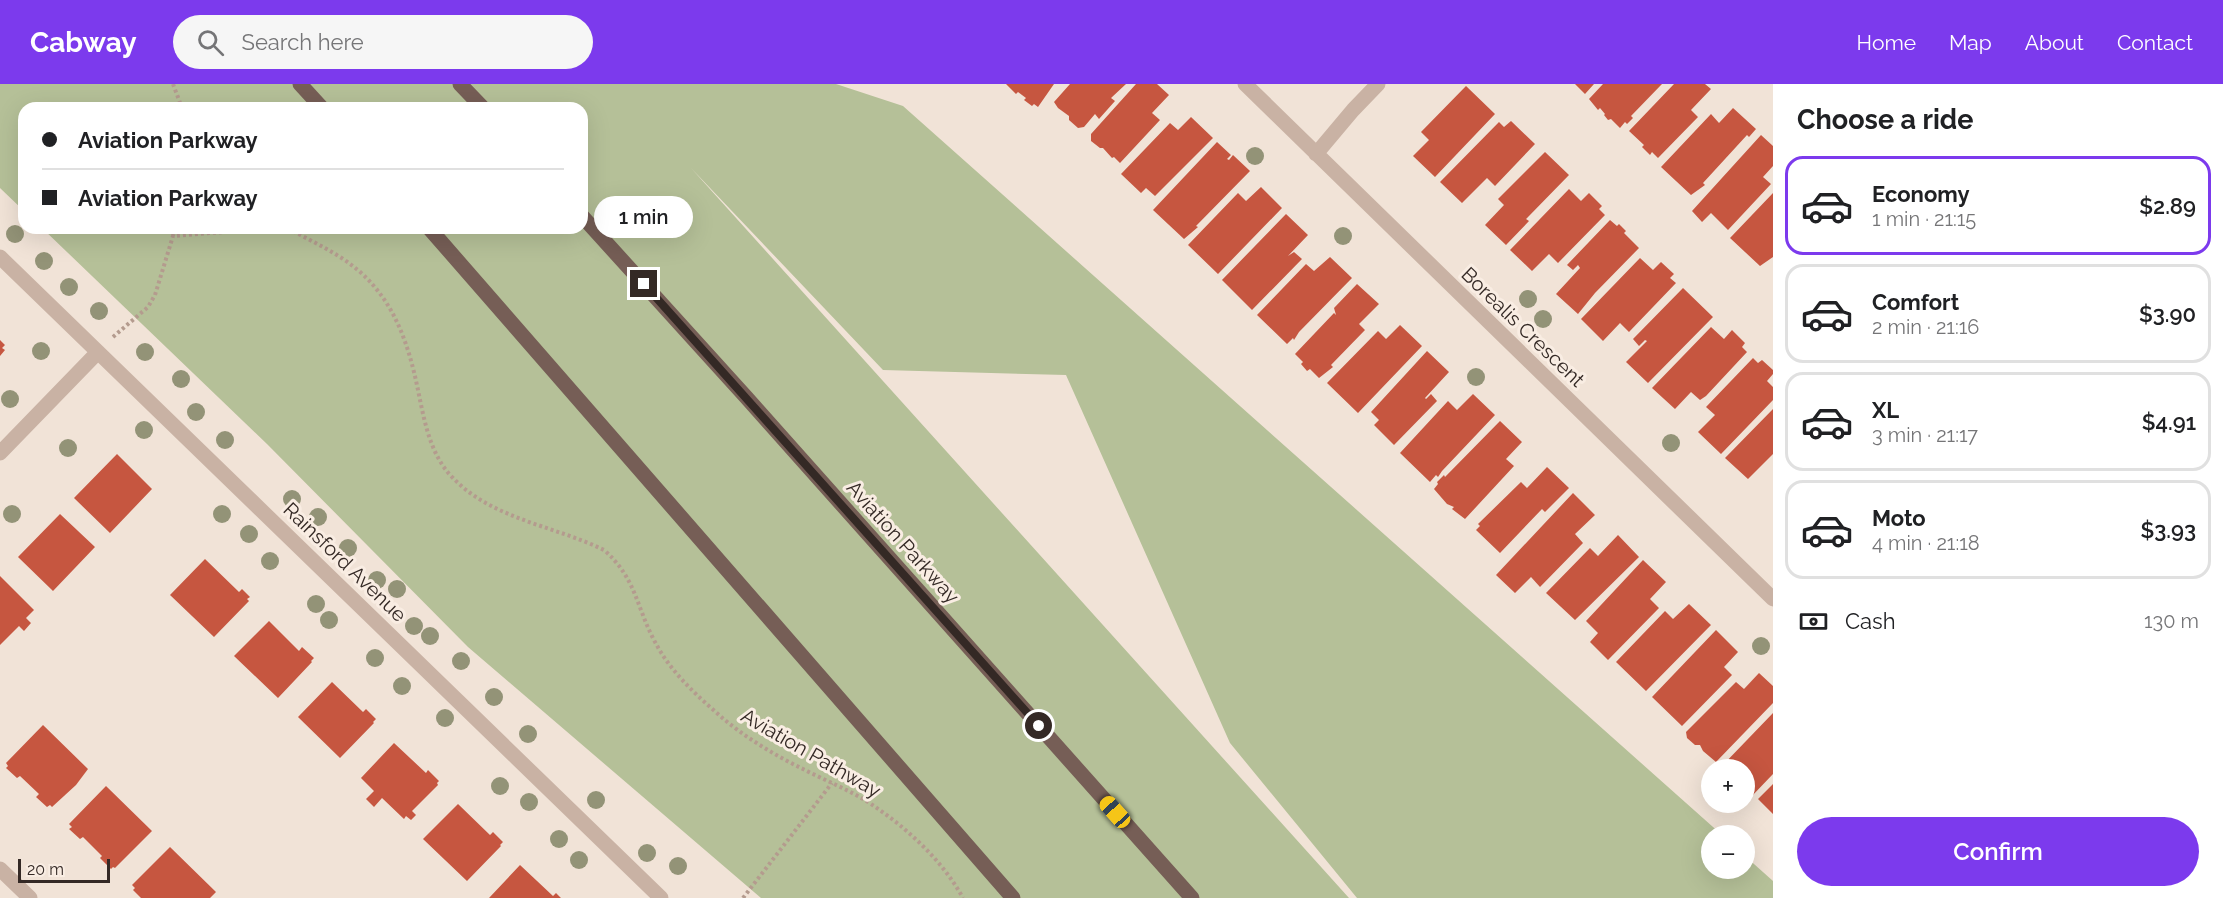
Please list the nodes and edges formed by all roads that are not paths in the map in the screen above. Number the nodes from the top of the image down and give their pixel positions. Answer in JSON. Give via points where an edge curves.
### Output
{"nodes":[{"id":1,"x":300,"y":84,"type":"edge"},
{"id":2,"x":460,"y":84,"type":"edge"},
{"id":3,"x":1245,"y":84,"type":"edge"},
{"id":4,"x":1378,"y":84,"type":"edge"},
{"id":5,"x":316,"y":102,"type":"edge"},
{"id":6,"x":477,"y":102,"type":"edge"},
{"id":7,"x":1316,"y":154,"type":"junction"},
{"id":8,"x":588,"y":223,"type":"edge"},
{"id":9,"x":434,"y":234,"type":"edge"},
{"id":10,"x":0,"y":257,"type":"edge"},
{"id":11,"x":98,"y":352,"type":"junction"},
{"id":12,"x":0,"y":453,"type":"edge"},
{"id":13,"x":1773,"y":599,"type":"edge"},
{"id":14,"x":0,"y":869,"type":"edge"},
{"id":15,"x":30,"y":898,"type":"edge"},
{"id":16,"x":662,"y":898,"type":"edge"},
{"id":17,"x":1013,"y":898,"type":"edge"},
{"id":18,"x":1192,"y":898,"type":"edge"}],
"edges":[{"from":1,"to":5,"type":"main road"},
{"from":2,"to":6,"type":"main road"},
{"from":3,"to":7,"type":"street","name":"Borealis Crescent"},
{"from":4,"to":7,"type":"street"},
{"from":7,"to":13,"type":"street","name":"Borealis Crescent"},
{"from":8,"to":18,"type":"main road","name":"Aviation Parkway"},
{"from":9,"to":17,"type":"main road"},
{"from":10,"to":11,"type":"street","name":"Rainsford Avenue"},
{"from":11,"to":12,"type":"street"},
{"from":11,"to":16,"type":"street","name":"Rainsford Avenue"},
{"from":14,"to":15,"type":"street"}]}
